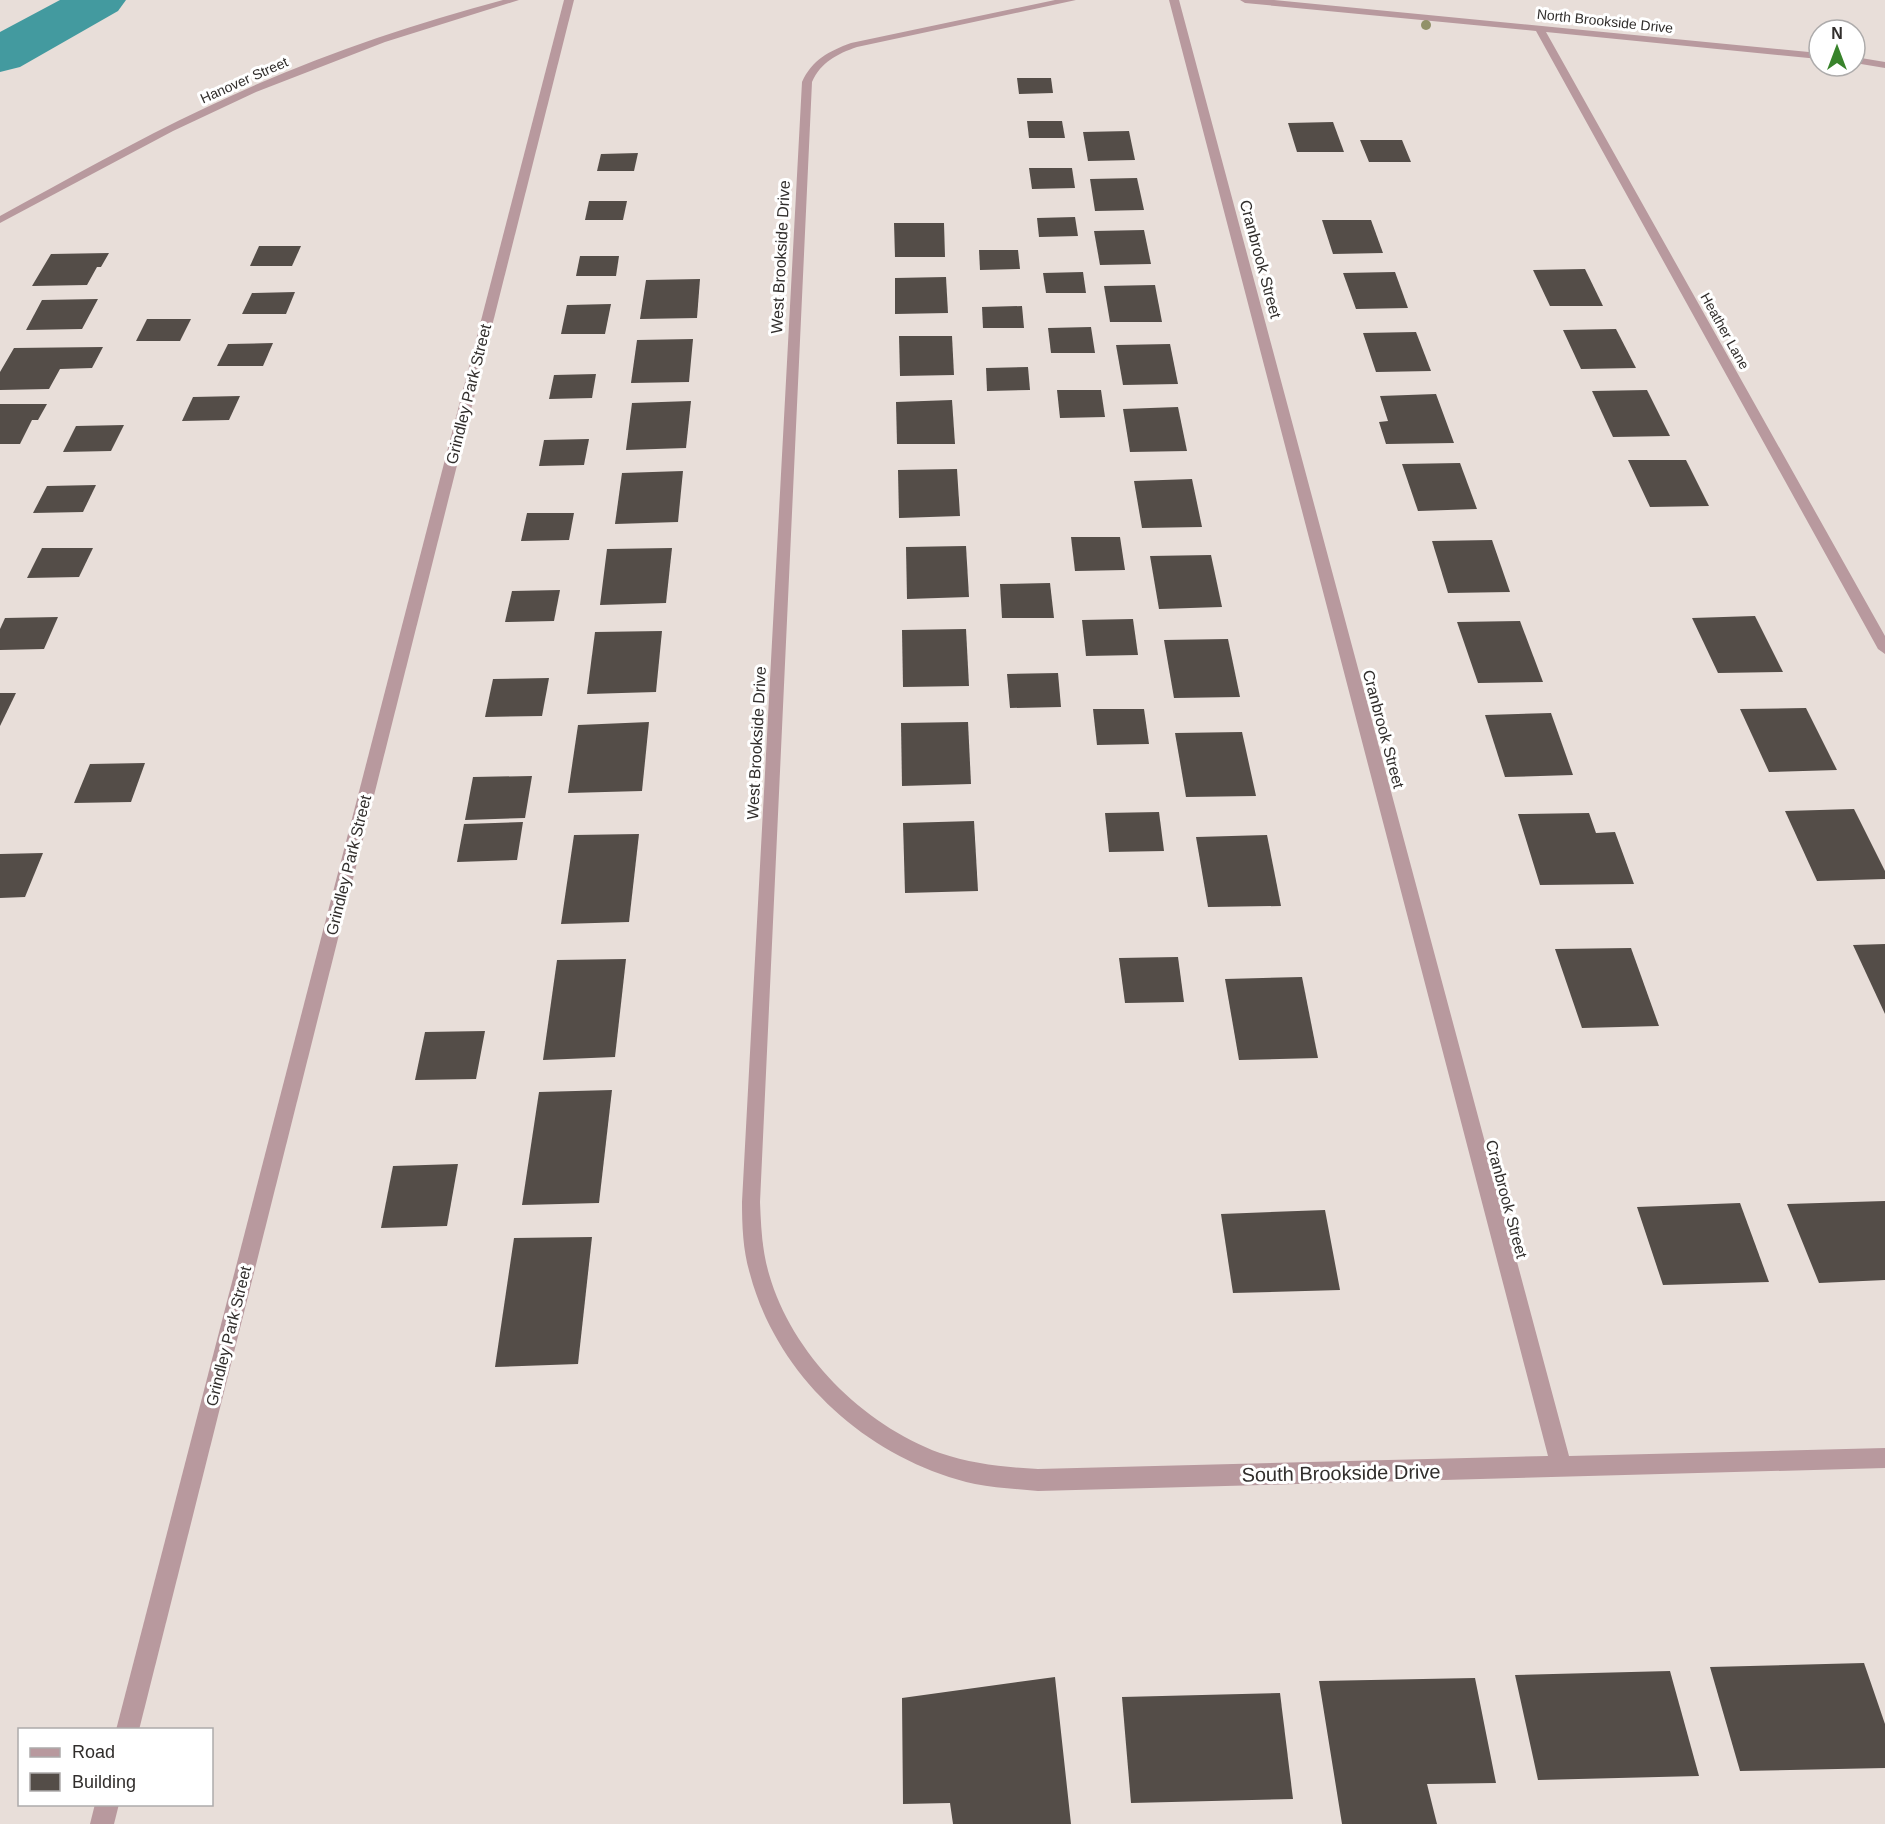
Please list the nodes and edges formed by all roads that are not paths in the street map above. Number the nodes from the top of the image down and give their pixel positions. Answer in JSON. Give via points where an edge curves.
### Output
{"nodes":[{"id":1,"x":514,"y":0,"type":"edge"},
{"id":2,"x":569,"y":0,"type":"edge"},
{"id":3,"x":1071,"y":0,"type":"edge"},
{"id":4,"x":1174,"y":0,"type":"edge"},
{"id":5,"x":1245,"y":0,"type":"edge"},
{"id":6,"x":1539,"y":28,"type":"junction"},
{"id":7,"x":1807,"y":55,"type":"edge"},
{"id":8,"x":1867,"y":62,"type":"edge"},
{"id":9,"x":1885,"y":65,"type":"edge"},
{"id":10,"x":0,"y":220,"type":"edge"},
{"id":11,"x":1885,"y":649,"type":"edge"},
{"id":12,"x":824,"y":1386,"type":"joint"},
{"id":13,"x":1885,"y":1458,"type":"edge"},
{"id":14,"x":1561,"y":1466,"type":"junction"},
{"id":15,"x":128,"y":1728,"type":"edge"},
{"id":16,"x":106,"y":1806,"type":"edge"},
{"id":17,"x":102,"y":1824,"type":"edge"}],
"edges":[{"from":1,"to":10,"type":"street","name":"Hanover Street","via":[[366,46],[278,80],[169,129]]},
{"from":2,"to":15,"type":"street","name":"Grindley Park Street"},
{"from":3,"to":12,"type":"street","name":"West Brookside Drive","via":[[854,45],[818,63],[807,82],[751,1202],[753,1242],[762,1282],[777,1321],[799,1358]]},
{"from":4,"to":14,"type":"street","name":"Cranbrook Street"},
{"from":5,"to":6,"type":"street","name":"North Brookside Drive"},
{"from":6,"to":7,"type":"street","name":"North Brookside Drive"},
{"from":6,"to":11,"type":"street","name":"Heather Lane"},
{"from":8,"to":9,"type":"street"},
{"from":12,"to":14,"type":"street","name":"South Brookside Drive","via":[[850,1413],[930,1460],[975,1473],[1017,1478]]},
{"from":13,"to":14,"type":"street","name":"South Brookside Drive"},
{"from":16,"to":17,"type":"street"}]}
